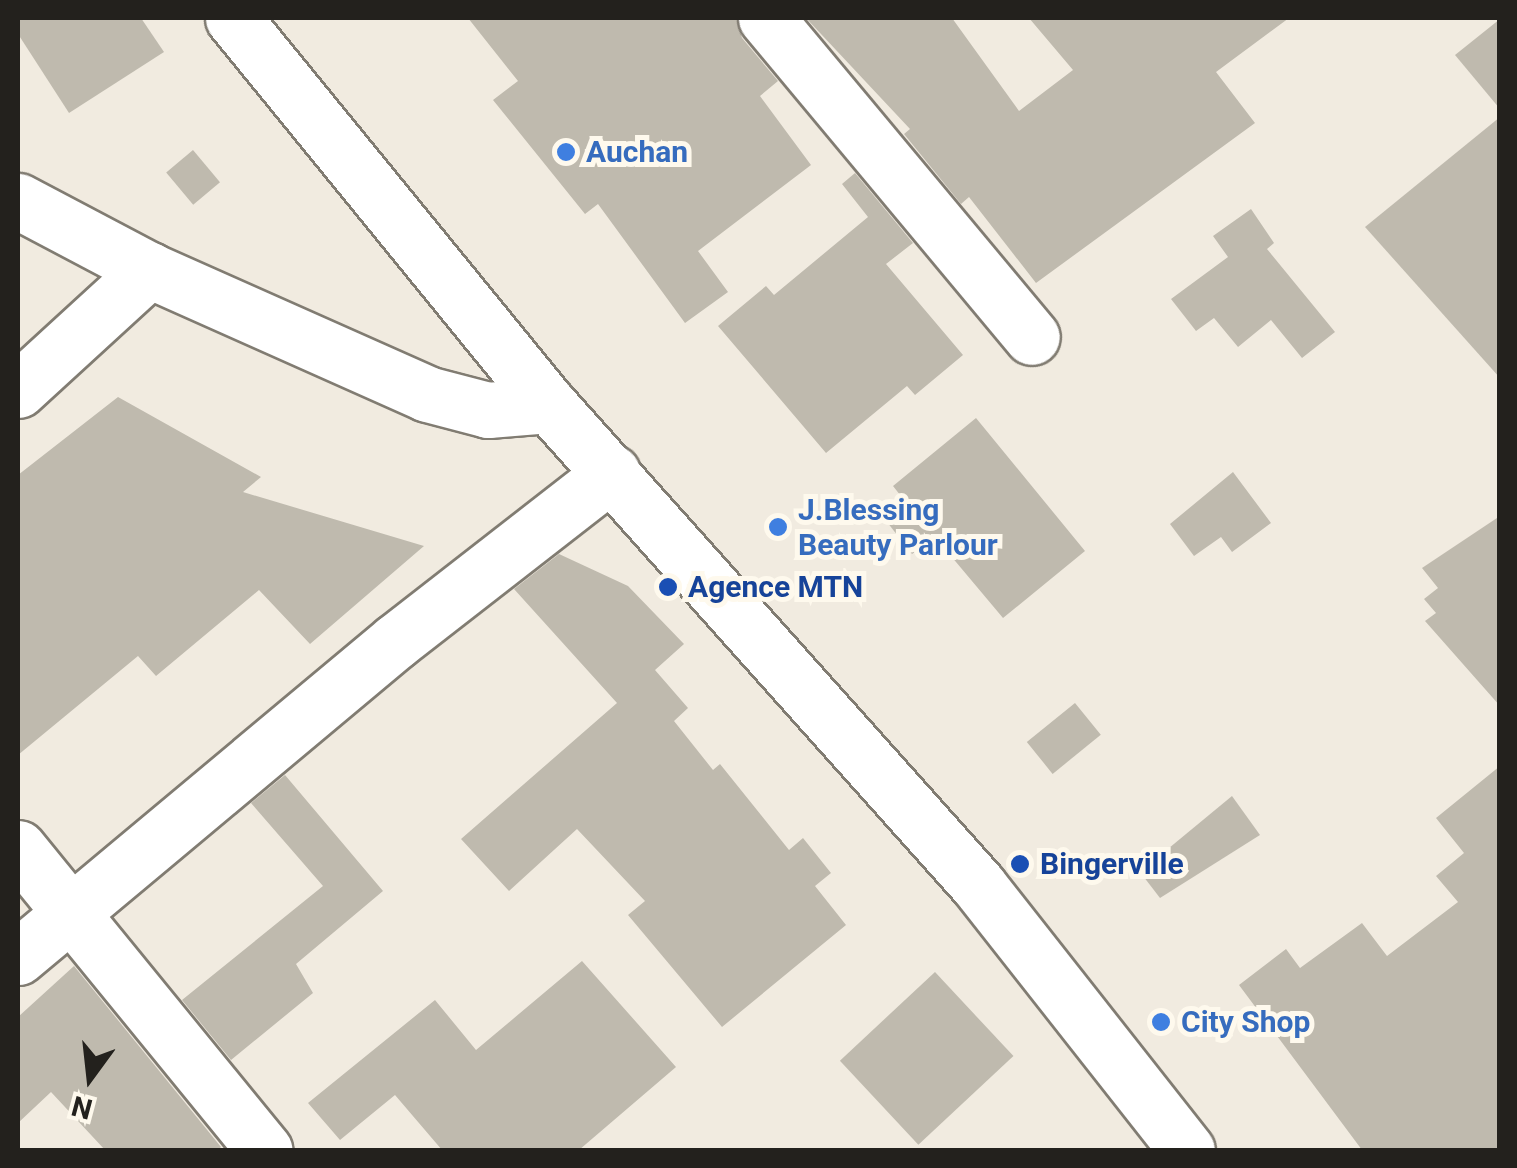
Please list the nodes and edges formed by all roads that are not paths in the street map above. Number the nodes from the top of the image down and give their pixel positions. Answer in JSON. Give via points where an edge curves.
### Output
{"nodes":[{"id":1,"x":233,"y":18,"type":"edge"},
{"id":2,"x":766,"y":18,"type":"edge"},
{"id":3,"x":18,"y":201,"type":"edge"},
{"id":4,"x":149,"y":270,"type":"junction"},
{"id":5,"x":1032,"y":336,"type":"dead end"},
{"id":6,"x":18,"y":390,"type":"edge"},
{"id":7,"x":550,"y":405,"type":"junction"},
{"id":8,"x":612,"y":472,"type":"junction"},
{"id":9,"x":18,"y":848,"type":"edge"},
{"id":10,"x":72,"y":912,"type":"junction"},
{"id":11,"x":18,"y":957,"type":"edge"},
{"id":12,"x":264,"y":1150,"type":"edge"},
{"id":13,"x":1187,"y":1150,"type":"edge"}],
"edges":[{"from":1,"to":7,"type":"street"},
{"from":2,"to":5,"type":"street"},
{"from":3,"to":4,"type":"street"},
{"from":4,"to":6,"type":"street"},
{"from":4,"to":7,"type":"street","via":[[427,394],[488,410]]},
{"from":7,"to":8,"type":"street"},
{"from":8,"to":10,"type":"street","via":[[450,597]]},
{"from":8,"to":13,"type":"street","via":[[979,886]]},
{"from":9,"to":10,"type":"street"},
{"from":10,"to":11,"type":"street"},
{"from":10,"to":12,"type":"street"}]}
